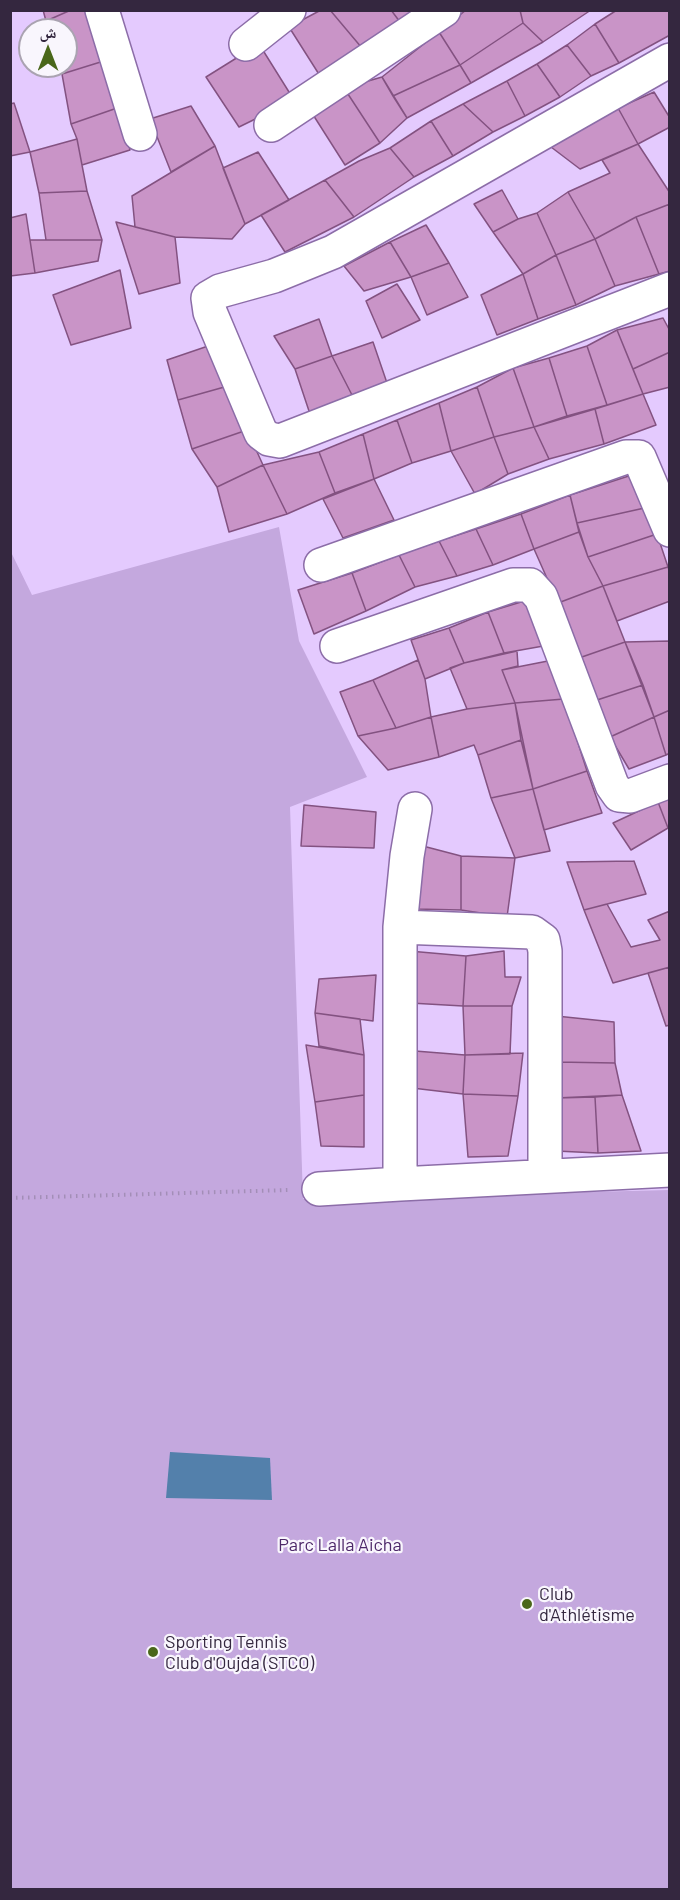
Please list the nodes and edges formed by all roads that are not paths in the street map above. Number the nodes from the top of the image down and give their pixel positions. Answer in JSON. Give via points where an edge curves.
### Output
{"nodes":[{"id":1,"x":102,"y":10,"type":"edge"},
{"id":2,"x":289,"y":10,"type":"edge"},
{"id":3,"x":444,"y":10,"type":"edge"},
{"id":4,"x":246,"y":44,"type":"dead end"},
{"id":5,"x":669,"y":60,"type":"edge"},
{"id":6,"x":271,"y":125,"type":"dead end"},
{"id":7,"x":140,"y":134,"type":"dead end"},
{"id":8,"x":669,"y":289,"type":"edge"},
{"id":9,"x":669,"y":530,"type":"edge"},
{"id":10,"x":321,"y":565,"type":"dead end"},
{"id":11,"x":337,"y":646,"type":"dead end"},
{"id":12,"x":669,"y":781,"type":"edge"},
{"id":13,"x":415,"y":809,"type":"dead end"},
{"id":14,"x":400,"y":927,"type":"junction"},
{"id":15,"x":669,"y":1170,"type":"edge"},
{"id":16,"x":545,"y":1176,"type":"junction"},
{"id":17,"x":400,"y":1184,"type":"junction"},
{"id":18,"x":319,"y":1189,"type":"road end"}],
"edges":[{"from":1,"to":7,"type":"street"},
{"from":2,"to":4,"type":"street"},
{"from":3,"to":6,"type":"street"},
{"from":5,"to":8,"type":"street","via":[[333,252],[208,298],[210,312],[261,433],[280,441]]},
{"from":9,"to":10,"type":"street","via":[[639,457],[626,457]]},
{"from":11,"to":12,"type":"street","via":[[513,585],[530,585],[541,597],[619,795],[630,796]]},
{"from":13,"to":14,"type":"street"},
{"from":14,"to":16,"type":"street","via":[[532,932],[543,940]]},
{"from":14,"to":17,"type":"street"},
{"from":15,"to":16,"type":"street"},
{"from":16,"to":17,"type":"street"},
{"from":17,"to":18,"type":"street"}]}
